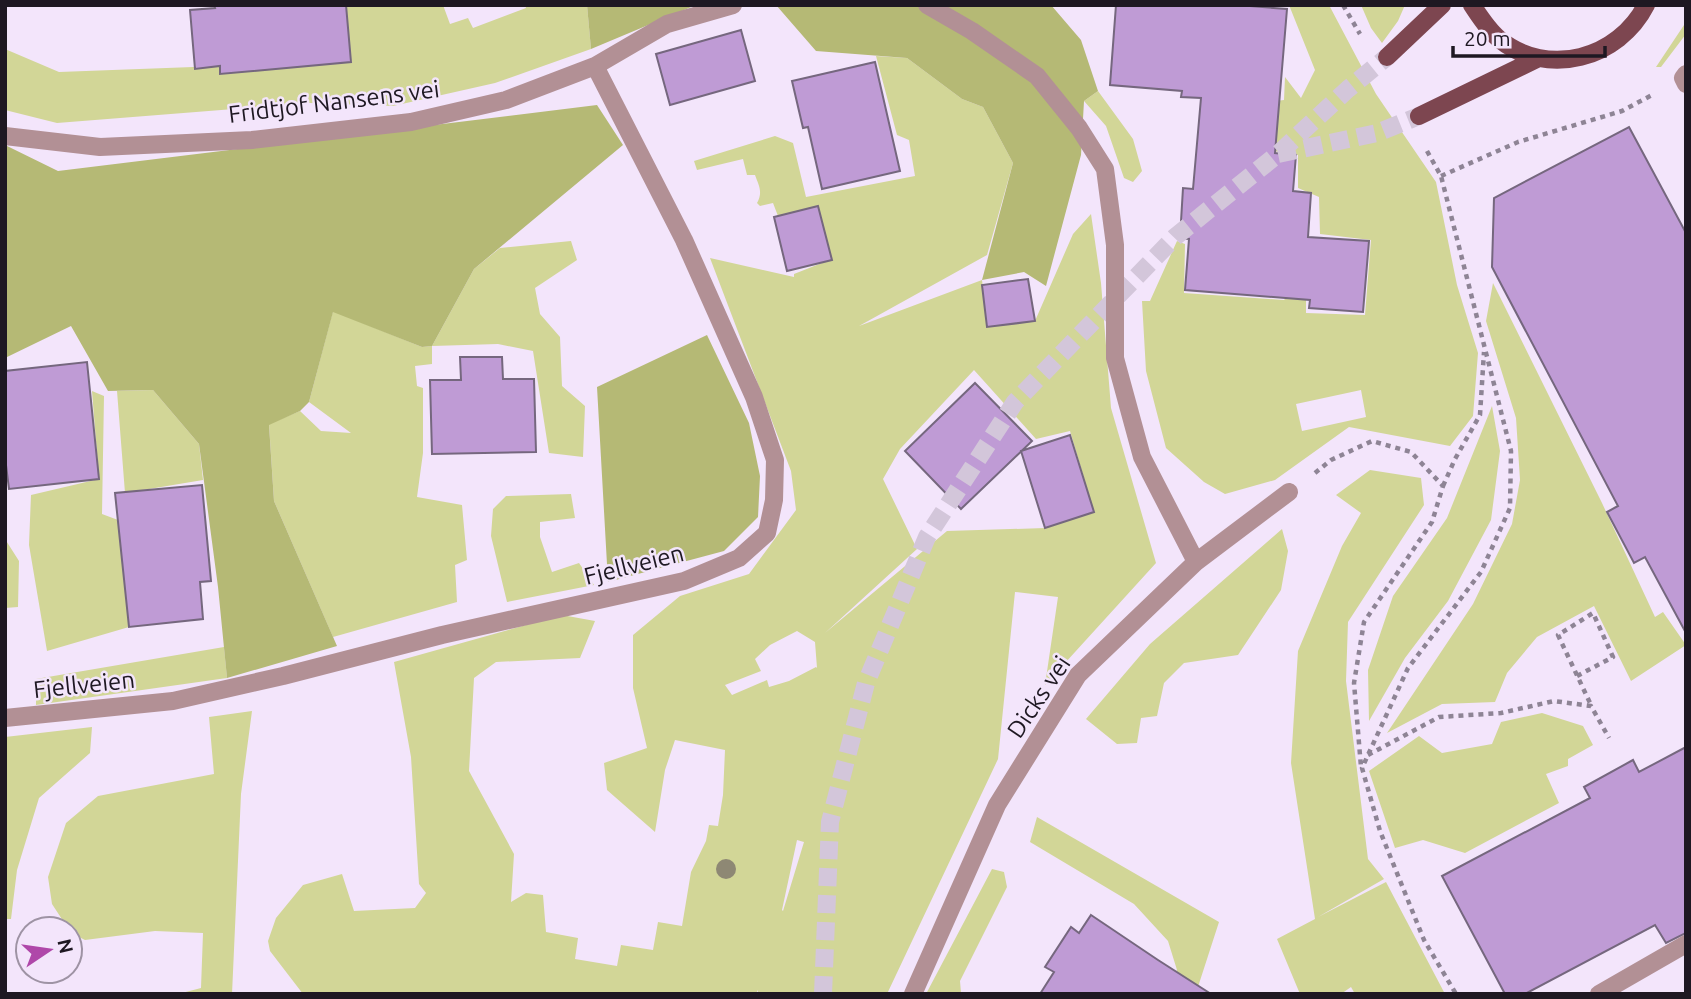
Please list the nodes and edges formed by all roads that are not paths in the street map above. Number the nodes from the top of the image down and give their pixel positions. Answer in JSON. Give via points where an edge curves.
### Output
{"nodes":[{"id":1,"x":733,"y":5,"type":"edge"},
{"id":2,"x":928,"y":5,"type":"edge"},
{"id":3,"x":1442,"y":5,"type":"edge"},
{"id":4,"x":1472,"y":5,"type":"edge"},
{"id":5,"x":1646,"y":5,"type":"edge"},
{"id":6,"x":1387,"y":57,"type":"tunnel mouth"},
{"id":7,"x":1539,"y":58,"type":"junction"},
{"id":8,"x":596,"y":66,"type":"junction"},
{"id":9,"x":1419,"y":116,"type":"tunnel mouth"},
{"id":10,"x":5,"y":136,"type":"edge"},
{"id":11,"x":1289,"y":492,"type":"road end"},
{"id":12,"x":1196,"y":562,"type":"junction"},
{"id":13,"x":5,"y":718,"type":"edge"},
{"id":14,"x":1686,"y":944,"type":"edge"},
{"id":15,"x":914,"y":994,"type":"edge"},
{"id":16,"x":1599,"y":994,"type":"edge"}],
"edges":[{"from":1,"to":8,"type":"street","name":"Fridtjof Nansens vei","via":[[667,24]]},
{"from":2,"to":12,"type":"street","via":[[1037,76],[1105,169],[1115,245],[1115,358],[1142,457]]},
{"from":3,"to":6,"type":"main road"},
{"from":4,"to":7,"type":"main road","via":[[1499,39]]},
{"from":5,"to":7,"type":"main road","via":[[1638,21],[1604,50],[1572,59]]},
{"from":7,"to":9,"type":"main road"},
{"from":8,"to":10,"type":"street","name":"Fridtjof Nansens vei","via":[[506,100],[397,123],[252,140],[100,147]]},
{"from":8,"to":13,"type":"street","name":"Fjellveien","via":[[684,240],[754,397],[775,460],[767,533],[740,558],[684,581],[173,701]]},
{"from":11,"to":12,"type":"street","name":"Dicks vei"},
{"from":12,"to":15,"type":"street","name":"Dicks vei","via":[[1078,676],[997,805]]},
{"from":14,"to":16,"type":"street"}]}
